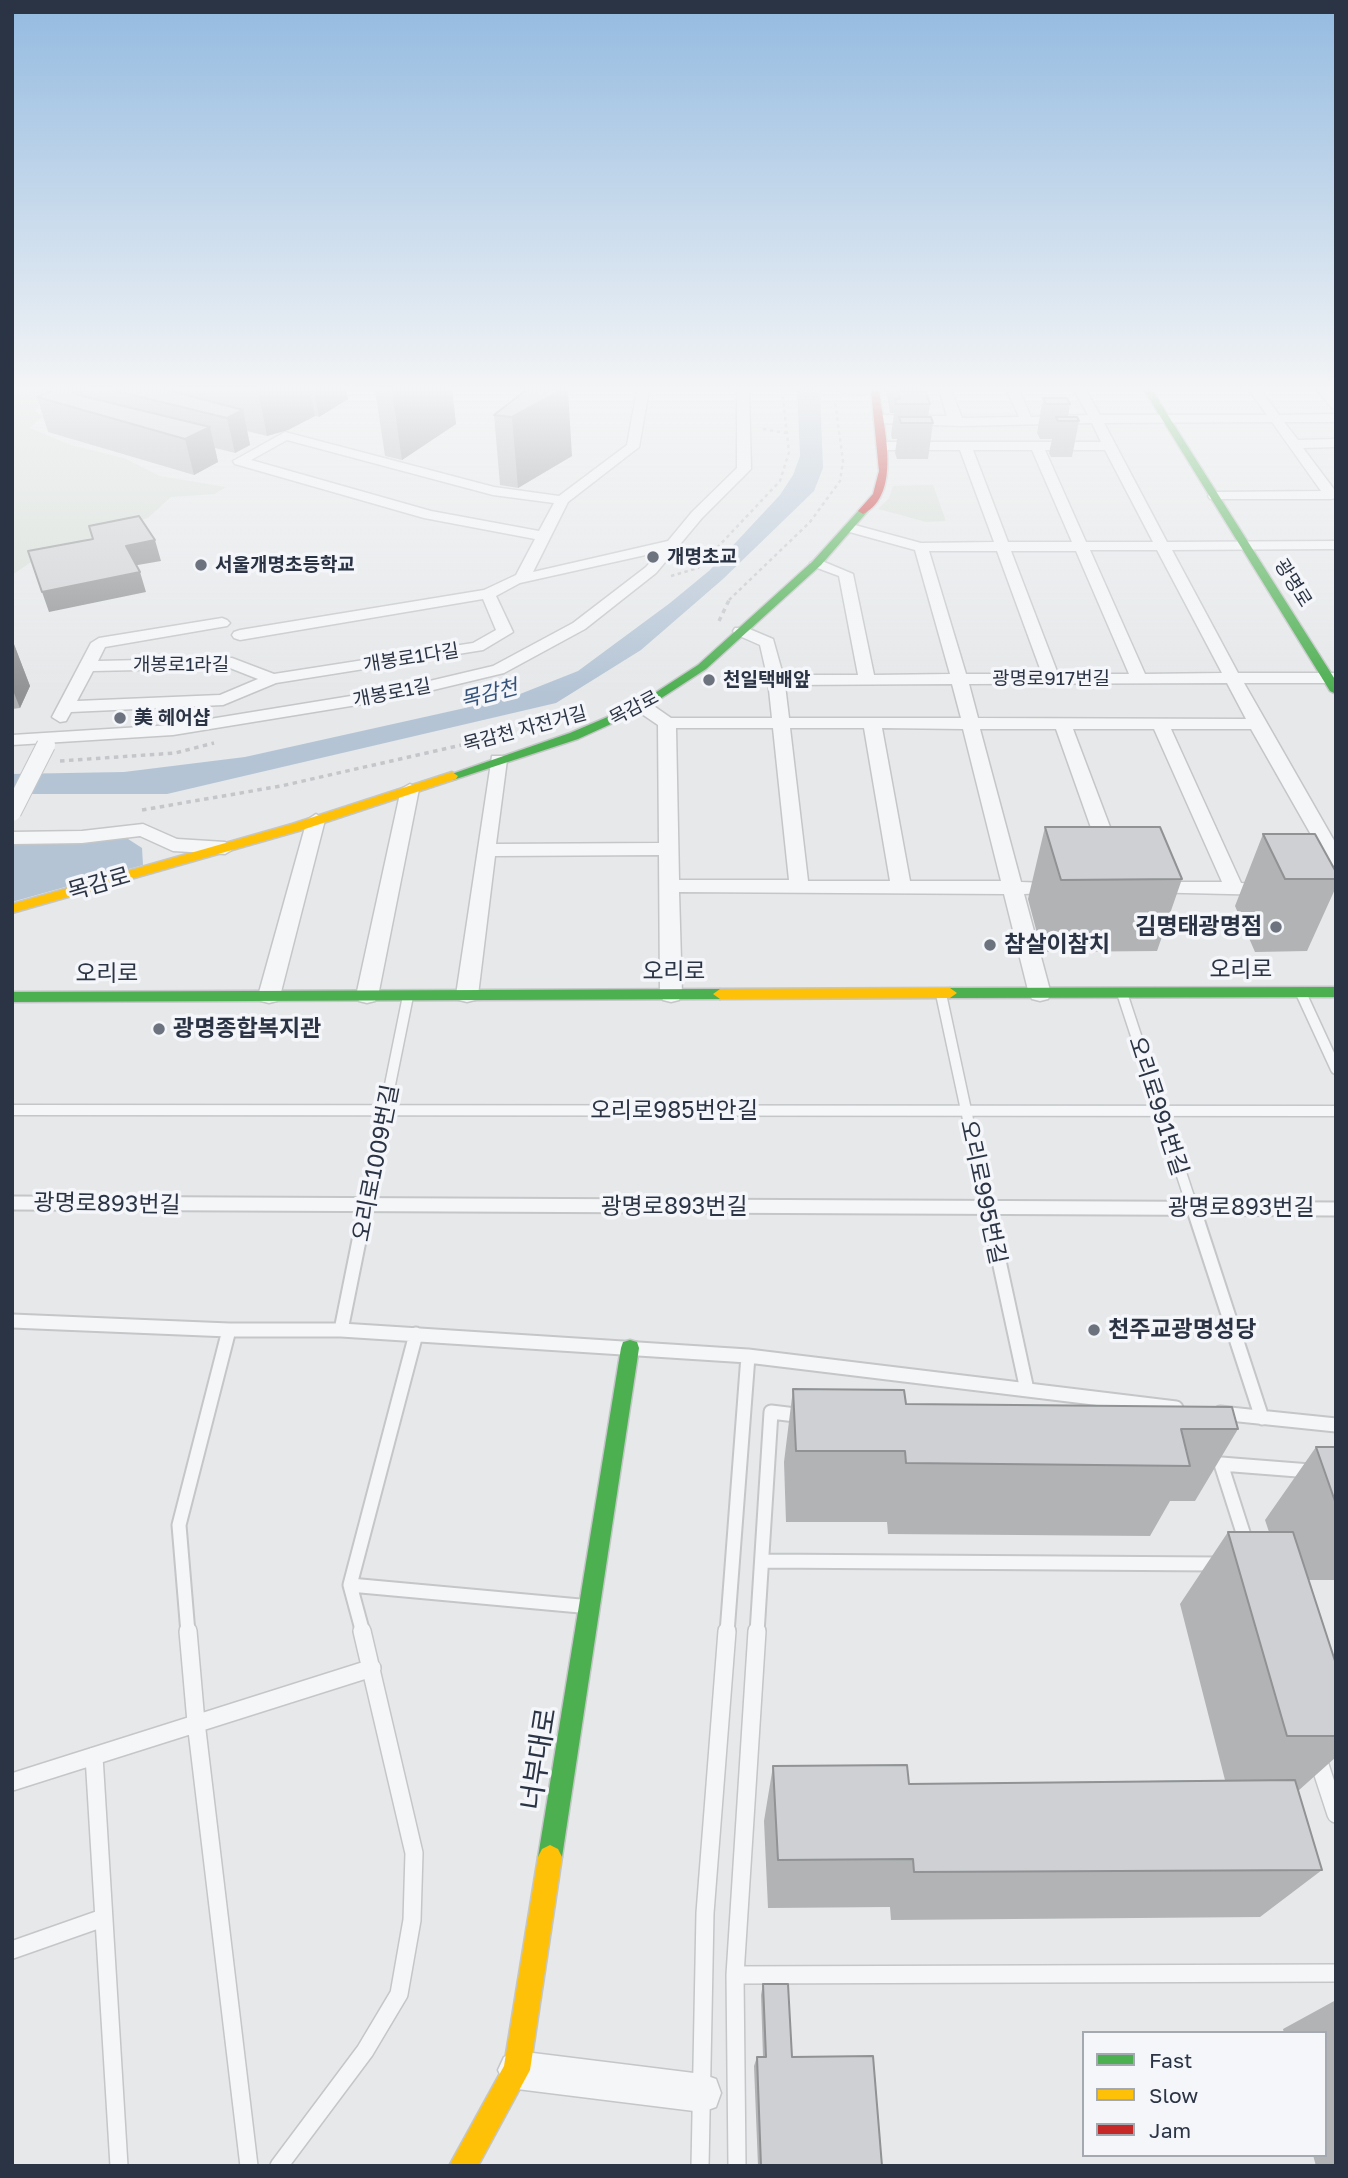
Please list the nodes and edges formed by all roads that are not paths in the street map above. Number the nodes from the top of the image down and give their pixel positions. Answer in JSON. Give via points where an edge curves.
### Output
{"nodes":[{"id":1,"x":346,"y":492,"type":"edge"},
{"id":2,"x":498,"y":492,"type":"edge"},
{"id":3,"x":573,"y":492,"type":"edge"},
{"id":4,"x":721,"y":492,"type":"edge"},
{"id":5,"x":879,"y":492,"type":"edge"},
{"id":6,"x":983,"y":492,"type":"edge"},
{"id":7,"x":1058,"y":492,"type":"edge"},
{"id":8,"x":1135,"y":492,"type":"edge"},
{"id":9,"x":1212,"y":492,"type":"edge"},
{"id":10,"x":1329,"y":492,"type":"edge"},
{"id":11,"x":1215,"y":496,"type":"junction"},
{"id":12,"x":562,"y":500,"type":"junction"},
{"id":13,"x":850,"y":528,"type":"junction"},
{"id":14,"x":544,"y":536,"type":"junction"},
{"id":15,"x":673,"y":544,"type":"junction"},
{"id":16,"x":1164,"y":545,"type":"junction"},
{"id":17,"x":1245,"y":545,"type":"junction"},
{"id":18,"x":1336,"y":545,"type":"edge"},
{"id":19,"x":1004,"y":546,"type":"junction"},
{"id":20,"x":1082,"y":546,"type":"junction"},
{"id":21,"x":921,"y":547,"type":"junction"},
{"id":22,"x":817,"y":563,"type":"junction"},
{"id":23,"x":522,"y":578,"type":"junction"},
{"id":24,"x":488,"y":594,"type":"junction"},
{"id":25,"x":222,"y":623,"type":"dead end"},
{"id":26,"x":741,"y":631,"type":"junction"},
{"id":27,"x":240,"y":635,"type":"dead end"},
{"id":28,"x":86,"y":666,"type":"junction"},
{"id":29,"x":1232,"y":678,"type":"junction"},
{"id":30,"x":272,"y":679,"type":"junction"},
{"id":31,"x":867,"y":679,"type":"junction"},
{"id":32,"x":959,"y":679,"type":"junction"},
{"id":33,"x":1052,"y":679,"type":"junction"},
{"id":34,"x":1139,"y":679,"type":"junction"},
{"id":35,"x":776,"y":680,"type":"junction"},
{"id":36,"x":1333,"y":682,"type":"edge"},
{"id":37,"x":642,"y":706,"type":"junction"},
{"id":38,"x":65,"y":708,"type":"junction"},
{"id":39,"x":667,"y":723,"type":"junction"},
{"id":40,"x":780,"y":723,"type":"junction"},
{"id":41,"x":872,"y":723,"type":"junction"},
{"id":42,"x":970,"y":723,"type":"junction"},
{"id":43,"x":1063,"y":724,"type":"junction"},
{"id":44,"x":1160,"y":724,"type":"junction"},
{"id":45,"x":1257,"y":724,"type":"junction"},
{"id":46,"x":12,"y":740,"type":"edge"},
{"id":47,"x":47,"y":742,"type":"junction"},
{"id":48,"x":498,"y":760,"type":"junction"},
{"id":49,"x":410,"y":789,"type":"junction"},
{"id":50,"x":12,"y":812,"type":"edge"},
{"id":51,"x":316,"y":820,"type":"junction"},
{"id":52,"x":12,"y":838,"type":"edge"},
{"id":53,"x":225,"y":848,"type":"junction"},
{"id":54,"x":669,"y":849,"type":"junction"},
{"id":55,"x":487,"y":850,"type":"junction"},
{"id":56,"x":1336,"y":861,"type":"edge"},
{"id":57,"x":799,"y":885,"type":"junction"},
{"id":58,"x":669,"y":886,"type":"junction"},
{"id":59,"x":901,"y":887,"type":"junction"},
{"id":60,"x":1012,"y":888,"type":"junction"},
{"id":61,"x":1081,"y":888,"type":"edge"},
{"id":62,"x":1234,"y":888,"type":"junction"},
{"id":63,"x":1297,"y":889,"type":"edge"},
{"id":64,"x":12,"y":909,"type":"edge"},
{"id":65,"x":1301,"y":992,"type":"junction"},
{"id":66,"x":1336,"y":992,"type":"edge"},
{"id":67,"x":1122,"y":993,"type":"junction"},
{"id":68,"x":941,"y":994,"type":"junction"},
{"id":69,"x":1040,"y":994,"type":"junction"},
{"id":70,"x":467,"y":995,"type":"junction"},
{"id":71,"x":671,"y":995,"type":"junction"},
{"id":72,"x":269,"y":996,"type":"junction"},
{"id":73,"x":367,"y":996,"type":"junction"},
{"id":74,"x":408,"y":996,"type":"junction"},
{"id":75,"x":12,"y":997,"type":"edge"},
{"id":76,"x":1336,"y":1069,"type":"edge"},
{"id":77,"x":12,"y":1110,"type":"edge"},
{"id":78,"x":386,"y":1110,"type":"junction"},
{"id":79,"x":965,"y":1111,"type":"junction"},
{"id":80,"x":1160,"y":1111,"type":"junction"},
{"id":81,"x":1336,"y":1111,"type":"edge"},
{"id":82,"x":12,"y":1203,"type":"edge"},
{"id":83,"x":368,"y":1206,"type":"junction"},
{"id":84,"x":986,"y":1207,"type":"junction"},
{"id":85,"x":1191,"y":1208,"type":"junction"},
{"id":86,"x":1336,"y":1209,"type":"edge"},
{"id":87,"x":13,"y":1323,"type":"edge"},
{"id":88,"x":341,"y":1329,"type":"junction"},
{"id":89,"x":229,"y":1330,"type":"junction"},
{"id":90,"x":416,"y":1334,"type":"junction"},
{"id":91,"x":629,"y":1348,"type":"junction"},
{"id":92,"x":748,"y":1356,"type":"junction"},
{"id":93,"x":1027,"y":1390,"type":"junction"},
{"id":94,"x":1190,"y":1410,"type":"edge"},
{"id":95,"x":1262,"y":1418,"type":"junction"},
{"id":96,"x":825,"y":1419,"type":"edge"},
{"id":97,"x":1208,"y":1424,"type":"edge"},
{"id":98,"x":1336,"y":1425,"type":"edge"},
{"id":99,"x":1336,"y":1473,"type":"edge"},
{"id":100,"x":762,"y":1561,"type":"junction"},
{"id":101,"x":1226,"y":1564,"type":"edge"},
{"id":102,"x":1254,"y":1565,"type":"edge"},
{"id":103,"x":350,"y":1585,"type":"junction"},
{"id":104,"x":589,"y":1606,"type":"junction"},
{"id":105,"x":372,"y":1668,"type":"junction"},
{"id":106,"x":196,"y":1722,"type":"junction"},
{"id":107,"x":1310,"y":1735,"type":"edge"},
{"id":108,"x":94,"y":1756,"type":"junction"},
{"id":109,"x":12,"y":1782,"type":"edge"},
{"id":110,"x":1336,"y":1814,"type":"edge"},
{"id":111,"x":103,"y":1918,"type":"junction"},
{"id":112,"x":12,"y":1950,"type":"edge"},
{"id":113,"x":1336,"y":1973,"type":"edge"},
{"id":114,"x":735,"y":1975,"type":"junction"},
{"id":115,"x":517,"y":2070,"type":"junction"},
{"id":116,"x":702,"y":2093,"type":"junction"},
{"id":117,"x":119,"y":2166,"type":"edge"},
{"id":118,"x":249,"y":2166,"type":"edge"},
{"id":119,"x":279,"y":2166,"type":"edge"},
{"id":120,"x":463,"y":2166,"type":"edge"},
{"id":121,"x":700,"y":2166,"type":"edge"},
{"id":122,"x":737,"y":2166,"type":"edge"}],
"edges":[{"from":1,"to":14,"type":"street","via":[[429,515]]},
{"from":2,"to":12,"type":"street"},
{"from":3,"to":12,"type":"street"},
{"from":4,"to":15,"type":"street","name":"개봉로1길"},
{"from":5,"to":13,"type":"street","name":"목감로"},
{"from":6,"to":19,"type":"street"},
{"from":7,"to":20,"type":"street"},
{"from":8,"to":16,"type":"street"},
{"from":9,"to":11,"type":"street","name":"광명로"},
{"from":10,"to":11,"type":"street","via":[[1331,495]]},
{"from":11,"to":17,"type":"street","name":"광명로"},
{"from":12,"to":14,"type":"street"},
{"from":13,"to":21,"type":"street"},
{"from":13,"to":22,"type":"street","name":"목감로"},
{"from":14,"to":23,"type":"street"},
{"from":15,"to":23,"type":"street"},
{"from":15,"to":47,"type":"street","name":"개봉로1길","via":[[651,570],[579,626],[498,670],[400,693],[173,730]]},
{"from":16,"to":17,"type":"street"},
{"from":16,"to":20,"type":"street"},
{"from":16,"to":29,"type":"street"},
{"from":17,"to":18,"type":"street"},
{"from":17,"to":36,"type":"street","name":"광명로"},
{"from":19,"to":20,"type":"street"},
{"from":19,"to":21,"type":"street"},
{"from":19,"to":33,"type":"street"},
{"from":20,"to":34,"type":"street"},
{"from":21,"to":32,"type":"street"},
{"from":22,"to":26,"type":"street","name":"목감로"},
{"from":22,"to":31,"type":"street","via":[[846,573]]},
{"from":23,"to":24,"type":"street"},
{"from":24,"to":27,"type":"street"},
{"from":24,"to":30,"type":"street","name":"개봉로1다길","via":[[505,632],[477,647]]},
{"from":25,"to":28,"type":"street","name":"개봉로1라길","via":[[99,642]]},
{"from":26,"to":35,"type":"street","via":[[767,642]]},
{"from":26,"to":37,"type":"street","name":"목감로","via":[[702,667]]},
{"from":28,"to":30,"type":"street","name":"개봉로1라길","via":[[232,663]]},
{"from":28,"to":38,"type":"street","name":"개봉로1라길"},
{"from":29,"to":34,"type":"street","name":"광명로917번길"},
{"from":29,"to":36,"type":"street","name":"광명로917번길"},
{"from":29,"to":45,"type":"street"},
{"from":30,"to":38,"type":"street","name":"개봉로1라길","via":[[223,700]]},
{"from":31,"to":32,"type":"street","name":"광명로917번길"},
{"from":31,"to":35,"type":"street","name":"광명로917번길"},
{"from":32,"to":33,"type":"street","name":"광명로917번길"},
{"from":32,"to":42,"type":"street"},
{"from":33,"to":34,"type":"street","name":"광명로917번길"},
{"from":35,"to":40,"type":"street"},
{"from":37,"to":39,"type":"street"},
{"from":37,"to":48,"type":"street","name":"목감로","via":[[574,736]]},
{"from":38,"to":47,"type":"street","name":"개봉로1라길"},
{"from":39,"to":40,"type":"street"},
{"from":39,"to":54,"type":"street"},
{"from":40,"to":41,"type":"street"},
{"from":40,"to":57,"type":"street"},
{"from":41,"to":42,"type":"street"},
{"from":41,"to":59,"type":"street"},
{"from":42,"to":43,"type":"street"},
{"from":42,"to":60,"type":"street"},
{"from":43,"to":44,"type":"street"},
{"from":43,"to":62,"type":"street","via":[[1120,882]]},
{"from":44,"to":45,"type":"street"},
{"from":44,"to":62,"type":"street"},
{"from":45,"to":56,"type":"street"},
{"from":46,"to":47,"type":"street","name":"개봉로1길"},
{"from":47,"to":50,"type":"street","name":"개봉로1라길","bridge":true},
{"from":48,"to":49,"type":"street","name":"목감로"},
{"from":48,"to":55,"type":"street"},
{"from":49,"to":51,"type":"street","name":"목감로"},
{"from":49,"to":73,"type":"street"},
{"from":51,"to":53,"type":"street","name":"목감로"},
{"from":51,"to":72,"type":"street"},
{"from":52,"to":53,"type":"street","name":"목감로","via":[[143,830],[173,845]]},
{"from":53,"to":64,"type":"street","name":"목감로"},
{"from":54,"to":55,"type":"street"},
{"from":54,"to":58,"type":"street"},
{"from":55,"to":70,"type":"street"},
{"from":57,"to":58,"type":"street"},
{"from":57,"to":59,"type":"street"},
{"from":58,"to":71,"type":"street"},
{"from":59,"to":60,"type":"street"},
{"from":60,"to":61,"type":"street"},
{"from":60,"to":69,"type":"street"},
{"from":62,"to":63,"type":"street"},
{"from":65,"to":66,"type":"street","name":"오리로"},
{"from":65,"to":67,"type":"street","name":"오리로"},
{"from":65,"to":76,"type":"lane"},
{"from":67,"to":69,"type":"street","name":"오리로"},
{"from":67,"to":80,"type":"lane","name":"오리로991번길"},
{"from":68,"to":69,"type":"street","name":"오리로"},
{"from":68,"to":71,"type":"street","name":"오리로"},
{"from":68,"to":79,"type":"lane","name":"오리로995번길"},
{"from":70,"to":71,"type":"street","name":"오리로"},
{"from":70,"to":74,"type":"street","name":"오리로"},
{"from":72,"to":73,"type":"street","name":"오리로"},
{"from":72,"to":75,"type":"street","name":"오리로"},
{"from":73,"to":74,"type":"street","name":"오리로"},
{"from":74,"to":78,"type":"lane","name":"오리로1009번길"},
{"from":77,"to":78,"type":"lane","name":"오리로985번안길"},
{"from":78,"to":79,"type":"lane","name":"오리로985번안길"},
{"from":78,"to":83,"type":"lane","name":"오리로1009번길"},
{"from":79,"to":80,"type":"lane","name":"오리로985번안길"},
{"from":79,"to":84,"type":"lane","name":"오리로995번길"},
{"from":80,"to":81,"type":"lane","name":"오리로985번안길"},
{"from":80,"to":85,"type":"lane","name":"오리로991번길"},
{"from":82,"to":83,"type":"lane","name":"광명로893번길"},
{"from":83,"to":84,"type":"lane","name":"광명로893번길"},
{"from":83,"to":88,"type":"lane","name":"오리로1009번길"},
{"from":84,"to":85,"type":"lane","name":"광명로893번길"},
{"from":84,"to":93,"type":"lane","name":"오리로995번길"},
{"from":85,"to":86,"type":"lane","name":"광명로893번길"},
{"from":85,"to":95,"type":"lane","name":"오리로991번길"},
{"from":87,"to":89,"type":"lane"},
{"from":88,"to":89,"type":"lane"},
{"from":88,"to":90,"type":"lane"},
{"from":89,"to":106,"type":"lane","via":[[178,1525]]},
{"from":90,"to":91,"type":"lane"},
{"from":90,"to":103,"type":"lane"},
{"from":91,"to":92,"type":"lane"},
{"from":91,"to":104,"type":"street","name":"너부대로"},
{"from":92,"to":93,"type":"lane"},
{"from":92,"to":116,"type":"lane","via":[[705,1913]]},
{"from":93,"to":94,"type":"lane"},
{"from":95,"to":97,"type":"lane","via":[[1204,1411]]},
{"from":95,"to":98,"type":"lane"},
{"from":96,"to":100,"type":"lane","via":[[771,1412]]},
{"from":99,"to":102,"type":"lane","via":[[1215,1459]]},
{"from":100,"to":101,"type":"lane"},
{"from":100,"to":114,"type":"lane"},
{"from":103,"to":104,"type":"lane"},
{"from":103,"to":105,"type":"lane"},
{"from":104,"to":115,"type":"street","name":"너부대로"},
{"from":105,"to":106,"type":"lane"},
{"from":105,"to":119,"type":"lane","via":[[414,1853],[412,1920],[399,1994],[365,2051]]},
{"from":106,"to":108,"type":"lane"},
{"from":106,"to":118,"type":"lane"},
{"from":107,"to":110,"type":"lane"},
{"from":108,"to":109,"type":"lane"},
{"from":108,"to":111,"type":"lane"},
{"from":111,"to":112,"type":"lane"},
{"from":111,"to":117,"type":"lane"},
{"from":113,"to":114,"type":"lane"},
{"from":114,"to":122,"type":"lane"},
{"from":115,"to":116,"type":"street"},
{"from":115,"to":120,"type":"street","name":"너부대로"},
{"from":116,"to":121,"type":"lane"}]}
